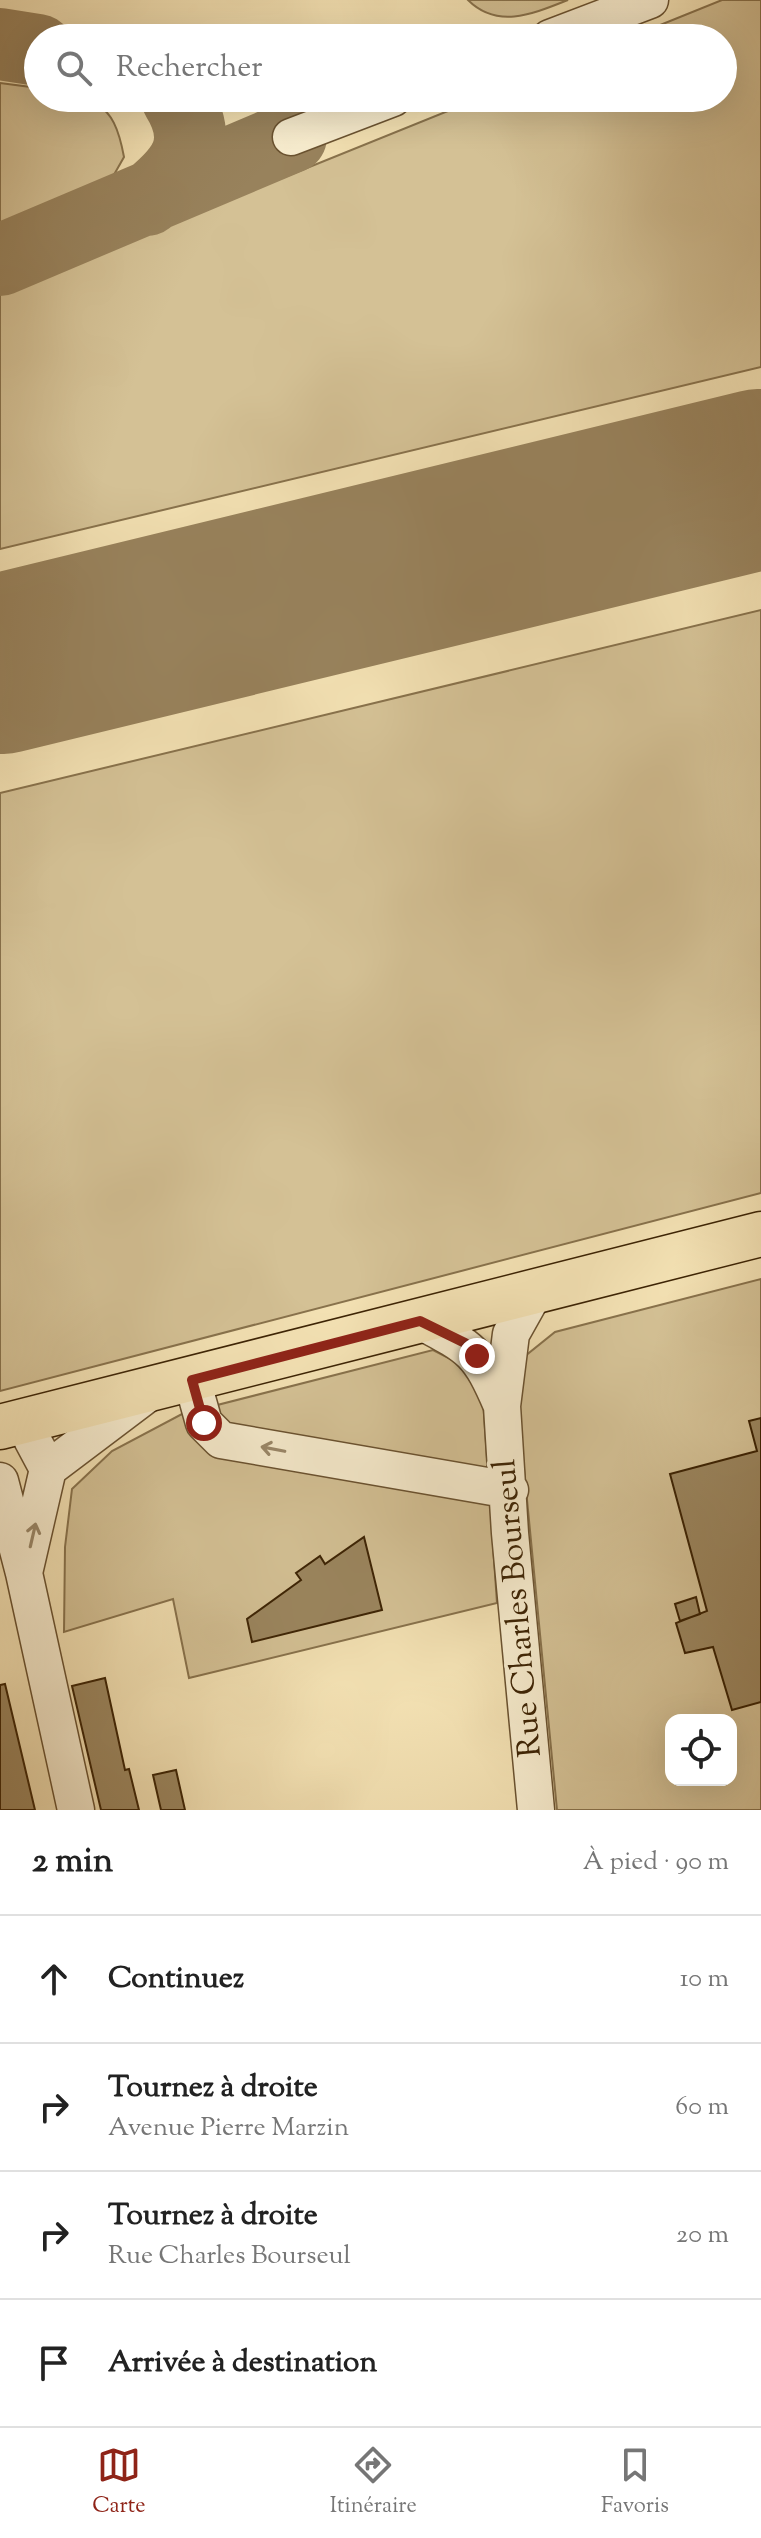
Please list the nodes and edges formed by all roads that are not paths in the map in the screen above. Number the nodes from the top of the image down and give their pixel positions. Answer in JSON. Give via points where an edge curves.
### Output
{"nodes":[{"id":1,"x":650,"y":0,"type":"edge"},
{"id":2,"x":587,"y":24,"type":"edge"},
{"id":3,"x":356,"y":112,"type":"edge"},
{"id":4,"x":291,"y":137,"type":"dead end"},
{"id":5,"x":761,"y":1234,"type":"edge"},
{"id":6,"x":534,"y":1293,"type":"junction"},
{"id":7,"x":420,"y":1321,"type":"junction"},
{"id":8,"x":172,"y":1385,"type":"junction"},
{"id":9,"x":502,"y":1406,"type":"junction"},
{"id":10,"x":14,"y":1424,"type":"edge"},
{"id":11,"x":48,"y":1469,"type":"junction"},
{"id":12,"x":0,"y":1481,"type":"edge"},
{"id":13,"x":510,"y":1490,"type":"junction"},
{"id":14,"x":24,"y":1573,"type":"junction"},
{"id":15,"x":76,"y":1810,"type":"edge"},
{"id":16,"x":536,"y":1810,"type":"edge"}],
"edges":[{"from":1,"to":2,"type":"street"},
{"from":3,"to":4,"type":"street"},
{"from":5,"to":6,"type":"main road"},
{"from":6,"to":7,"type":"main road"},
{"from":6,"to":9,"type":"street","name":"Rue Charles Bourseul","via":[[511,1334]]},
{"from":7,"to":8,"type":"main road"},
{"from":7,"to":9,"type":"street","name":"Rue Charles Bourseul","via":[[465,1343]]},
{"from":8,"to":10,"type":"main road"},
{"from":8,"to":11,"type":"street"},
{"from":13,"to":8,"type":"street","one_way":true,"via":[[221,1440]]},
{"from":9,"to":13,"type":"street","name":"Rue Charles Bourseul"},
{"from":10,"to":11,"type":"street","via":[[32,1439]]},
{"from":14,"to":11,"type":"street","one_way":true},
{"from":12,"to":14,"type":"street"},
{"from":13,"to":16,"type":"street","name":"Rue Charles Bourseul"},
{"from":14,"to":15,"type":"street"}]}
